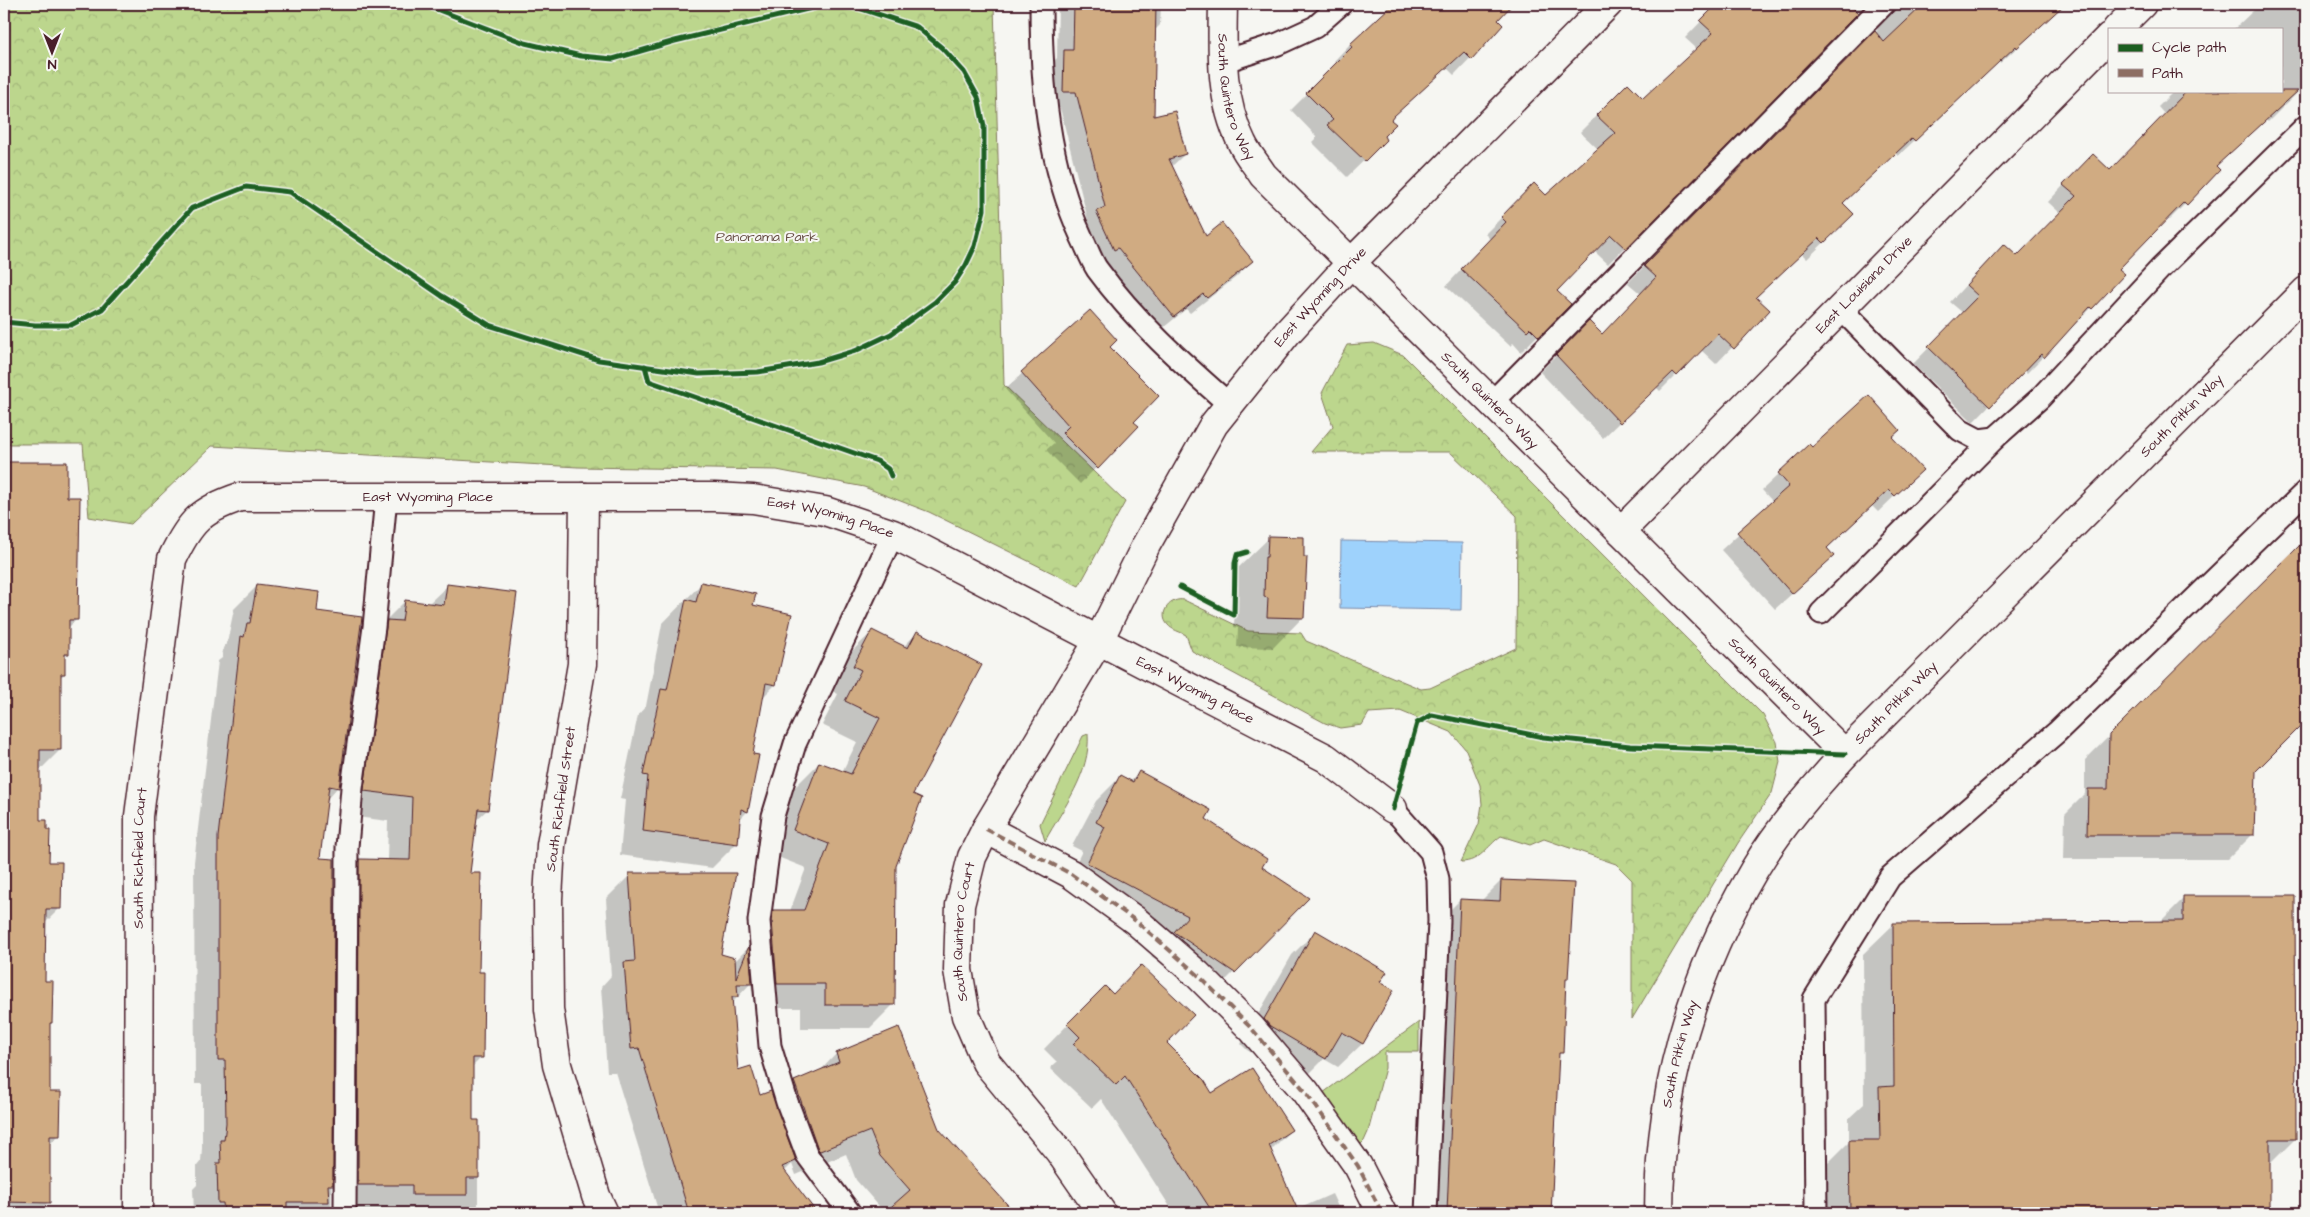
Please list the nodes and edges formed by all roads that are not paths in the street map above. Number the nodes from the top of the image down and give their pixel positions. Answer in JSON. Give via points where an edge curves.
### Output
{"nodes":[{"id":1,"x":1042,"y":4,"type":"edge"},
{"id":2,"x":1223,"y":4,"type":"edge"},
{"id":3,"x":1341,"y":4,"type":"edge"},
{"id":4,"x":1608,"y":4,"type":"edge"},
{"id":5,"x":1884,"y":4,"type":"edge"},
{"id":6,"x":2142,"y":4,"type":"edge"},
{"id":7,"x":2118,"y":28,"type":"edge"},
{"id":8,"x":2108,"y":38,"type":"edge"},
{"id":9,"x":1222,"y":62,"type":"junction"},
{"id":10,"x":2306,"y":126,"type":"edge"},
{"id":11,"x":1351,"y":264,"type":"junction"},
{"id":12,"x":2306,"y":291,"type":"edge"},
{"id":13,"x":1841,"y":308,"type":"junction"},
{"id":14,"x":1491,"y":403,"type":"junction"},
{"id":15,"x":1230,"y":405,"type":"junction"},
{"id":16,"x":1995,"y":438,"type":"junction"},
{"id":17,"x":2306,"y":491,"type":"edge"},
{"id":18,"x":386,"y":497,"type":"junction"},
{"id":19,"x":584,"y":497,"type":"junction"},
{"id":20,"x":201,"y":515,"type":"joint"},
{"id":21,"x":1621,"y":531,"type":"junction"},
{"id":22,"x":893,"y":534,"type":"junction"},
{"id":23,"x":1821,"y":613,"type":"dead end"},
{"id":24,"x":1099,"y":640,"type":"junction"},
{"id":25,"x":1845,"y":754,"type":"junction"},
{"id":26,"x":1393,"y":809,"type":"joint"},
{"id":27,"x":986,"y":829,"type":"junction"},
{"id":28,"x":138,"y":1213,"type":"edge"},
{"id":29,"x":345,"y":1213,"type":"edge"},
{"id":30,"x":604,"y":1213,"type":"edge"},
{"id":31,"x":850,"y":1213,"type":"edge"},
{"id":32,"x":1102,"y":1213,"type":"edge"},
{"id":33,"x":1382,"y":1213,"type":"edge"},
{"id":34,"x":1426,"y":1213,"type":"edge"},
{"id":35,"x":1659,"y":1213,"type":"edge"},
{"id":36,"x":1816,"y":1213,"type":"edge"}],
"edges":[{"from":1,"to":15,"type":"lane","via":[[1042,65],[1053,150],[1072,216],[1096,268],[1154,337]]},
{"from":2,"to":9,"type":"street","name":"South Quintero Way"},
{"from":3,"to":9,"type":"lane","via":[[1315,27],[1278,44]]},
{"from":4,"to":11,"type":"street","name":"East Wyoming Drive"},
{"from":5,"to":14,"type":"lane"},
{"from":6,"to":7,"type":"street"},
{"from":8,"to":13,"type":"street","name":"East Louisiana Drive"},
{"from":9,"to":11,"type":"street","name":"South Quintero Way","via":[[1226,100],[1242,142],[1263,175]]},
{"from":10,"to":16,"type":"lane","via":[[2160,269],[2040,398]]},
{"from":11,"to":14,"type":"street","name":"South Quintero Way"},
{"from":11,"to":15,"type":"street","name":"East Wyoming Drive","via":[[1287,333]]},
{"from":12,"to":25,"type":"street","name":"South Pitkin Way"},
{"from":13,"to":16,"type":"lane","via":[[1960,430],[1979,440]]},
{"from":13,"to":21,"type":"street","name":"East Louisiana Drive"},
{"from":14,"to":21,"type":"street","name":"South Quintero Way"},
{"from":15,"to":24,"type":"street","name":"East Wyoming Drive","via":[[1214,424],[1146,545]]},
{"from":16,"to":23,"type":"lane"},
{"from":17,"to":36,"type":"lane","via":[[2057,732],[1890,877],[1814,998]]},
{"from":18,"to":19,"type":"street","name":"East Wyoming Place"},
{"from":18,"to":20,"type":"street","name":"East Wyoming Place","via":[[240,497]]},
{"from":18,"to":29,"type":"lane","via":[[374,627],[347,846]]},
{"from":19,"to":22,"type":"street","name":"East Wyoming Place","via":[[753,499],[825,511]]},
{"from":19,"to":30,"type":"street","name":"South Richfield Street","via":[[582,664],[551,845],[548,899],[550,1009],[557,1065]]},
{"from":20,"to":28,"type":"street","name":"South Richfield Court","via":[[184,534],[172,559],[139,816]]},
{"from":21,"to":25,"type":"street","name":"South Quintero Way"},
{"from":22,"to":24,"type":"street","name":"East Wyoming Place"},
{"from":22,"to":31,"type":"lane","via":[[795,744],[773,816],[759,921],[770,1046],[787,1102],[807,1155]]},
{"from":24,"to":26,"type":"street","name":"East Wyoming Place","via":[[1326,758]]},
{"from":24,"to":27,"type":"street","name":"South Quintero Court"},
{"from":25,"to":35,"type":"street","name":"South Pitkin Way","via":[[1800,804],[1760,861],[1716,939],[1688,1013],[1669,1089],[1659,1167]]},
{"from":26,"to":34,"type":"lane","via":[[1431,852],[1438,879],[1440,921]]},
{"from":27,"to":32,"type":"street","name":"South Quintero Court","via":[[972,857],[960,905],[958,970],[966,1016],[986,1062],[1059,1151]]},
{"from":27,"to":33,"type":"street","via":[[1071,874],[1136,921],[1197,974],[1305,1091],[1358,1166]]}]}
